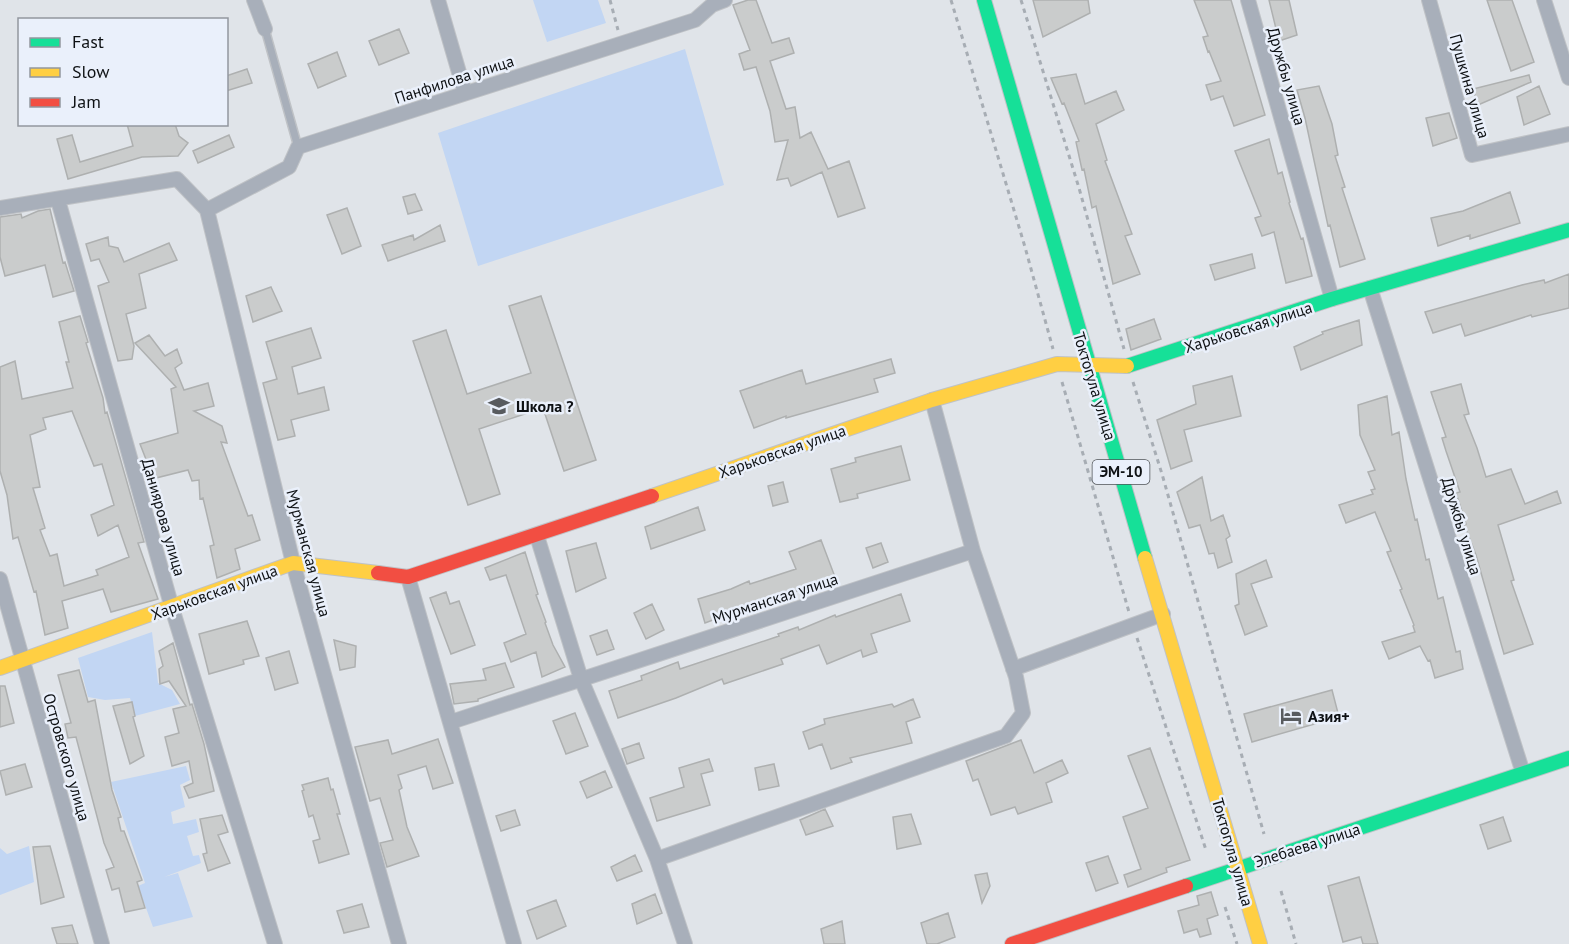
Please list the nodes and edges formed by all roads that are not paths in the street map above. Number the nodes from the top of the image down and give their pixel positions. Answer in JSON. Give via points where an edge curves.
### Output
{"nodes":[{"id":1,"x":254,"y":0,"type":"edge"},
{"id":2,"x":438,"y":0,"type":"edge"},
{"id":3,"x":725,"y":0,"type":"edge"},
{"id":4,"x":984,"y":0,"type":"edge"},
{"id":5,"x":1248,"y":0,"type":"edge"},
{"id":6,"x":1429,"y":0,"type":"edge"},
{"id":7,"x":1544,"y":0,"type":"edge"},
{"id":8,"x":265,"y":29,"type":"joint"},
{"id":9,"x":1569,"y":78,"type":"edge"},
{"id":10,"x":465,"y":93,"type":"junction"},
{"id":11,"x":1569,"y":134,"type":"edge"},
{"id":12,"x":298,"y":147,"type":"junction"},
{"id":13,"x":58,"y":200,"type":"junction"},
{"id":14,"x":0,"y":208,"type":"edge"},
{"id":15,"x":207,"y":210,"type":"junction"},
{"id":16,"x":1569,"y":230,"type":"edge"},
{"id":17,"x":1370,"y":288,"type":"junction"},
{"id":18,"x":1332,"y":299,"type":"junction"},
{"id":19,"x":1088,"y":364,"type":"junction"},
{"id":20,"x":932,"y":400,"type":"junction"},
{"id":21,"x":537,"y":536,"type":"junction"},
{"id":22,"x":973,"y":551,"type":"junction"},
{"id":23,"x":293,"y":563,"type":"junction"},
{"id":24,"x":408,"y":577,"type":"junction"},
{"id":25,"x":0,"y":579,"type":"edge"},
{"id":26,"x":172,"y":608,"type":"junction"},
{"id":27,"x":1163,"y":614,"type":"junction"},
{"id":28,"x":23,"y":660,"type":"junction"},
{"id":29,"x":0,"y":668,"type":"edge"},
{"id":30,"x":1013,"y":669,"type":"junction"},
{"id":31,"x":581,"y":680,"type":"junction"},
{"id":32,"x":451,"y":722,"type":"junction"},
{"id":33,"x":1569,"y":758,"type":"edge"},
{"id":34,"x":1523,"y":773,"type":"junction"},
{"id":35,"x":657,"y":859,"type":"junction"},
{"id":36,"x":1237,"y":868,"type":"junction"},
{"id":37,"x":102,"y":944,"type":"edge"},
{"id":38,"x":275,"y":944,"type":"edge"},
{"id":39,"x":399,"y":944,"type":"edge"},
{"id":40,"x":514,"y":944,"type":"edge"},
{"id":41,"x":685,"y":944,"type":"edge"},
{"id":42,"x":1012,"y":944,"type":"edge"},
{"id":43,"x":1260,"y":944,"type":"edge"}],
"edges":[{"from":1,"to":8,"type":"street"},
{"from":2,"to":10,"type":"street"},
{"from":3,"to":10,"type":"street","name":"Панфилова улица","via":[[712,5],[695,20]]},
{"from":4,"to":19,"type":"main road","name":"Токтогула улица","number":"ЭМ-10"},
{"from":5,"to":18,"type":"street","name":"Дружбы улица"},
{"from":6,"to":11,"type":"street","name":"Пушкина улица","via":[[1473,155]]},
{"from":7,"to":9,"type":"street"},
{"from":8,"to":12,"type":"lane"},
{"from":10,"to":12,"type":"street","name":"Панфилова улица"},
{"from":12,"to":15,"type":"street","via":[[289,167]]},
{"from":13,"to":14,"type":"street"},
{"from":13,"to":15,"type":"street","via":[[177,179]]},
{"from":13,"to":26,"type":"street","name":"Даниярова улица"},
{"from":15,"to":23,"type":"street","name":"Мурманская улица"},
{"from":16,"to":17,"type":"main road","name":"Харьковская улица"},
{"from":17,"to":18,"type":"main road","name":"Харьковская улица"},
{"from":17,"to":34,"type":"street","name":"Дружбы улица"},
{"from":18,"to":19,"type":"main road","name":"Харьковская улица","via":[[1129,366]]},
{"from":19,"to":20,"type":"main road","name":"Харьковская улица","via":[[1057,364]]},
{"from":19,"to":27,"type":"main road","name":"Токтогула улица","number":"ЭМ-10"},
{"from":20,"to":21,"type":"main road","name":"Харьковская улица"},
{"from":20,"to":22,"type":"street"},
{"from":21,"to":24,"type":"main road","name":"Харьковская улица"},
{"from":21,"to":31,"type":"street"},
{"from":22,"to":30,"type":"street"},
{"from":22,"to":31,"type":"street","name":"Мурманская улица"},
{"from":23,"to":24,"type":"main road","name":"Харьковская улица"},
{"from":23,"to":26,"type":"main road","name":"Харьковская улица"},
{"from":23,"to":39,"type":"street","name":"Мурманская улица"},
{"from":24,"to":32,"type":"street"},
{"from":25,"to":28,"type":"street","name":"Островского улица"},
{"from":26,"to":28,"type":"main road","name":"Харьковская улица"},
{"from":26,"to":38,"type":"street","name":"Даниярова улица"},
{"from":27,"to":30,"type":"street"},
{"from":27,"to":36,"type":"main road","name":"Токтогула улица","number":"ЭМ-10"},
{"from":28,"to":29,"type":"main road","name":"Харьковская улица"},
{"from":28,"to":37,"type":"street","name":"Островского улица"},
{"from":30,"to":35,"type":"street","via":[[1023,713],[1006,736]]},
{"from":31,"to":32,"type":"street","name":"Мурманская улица"},
{"from":31,"to":35,"type":"street"},
{"from":32,"to":40,"type":"street"},
{"from":33,"to":34,"type":"main road","name":"Элебаева улица"},
{"from":34,"to":36,"type":"main road","name":"Элебаева улица"},
{"from":35,"to":41,"type":"street"},
{"from":36,"to":42,"type":"main road","name":"Элебаева улица"},
{"from":36,"to":43,"type":"main road","name":"Токтогула улица","number":"ЭМ-10"}]}
